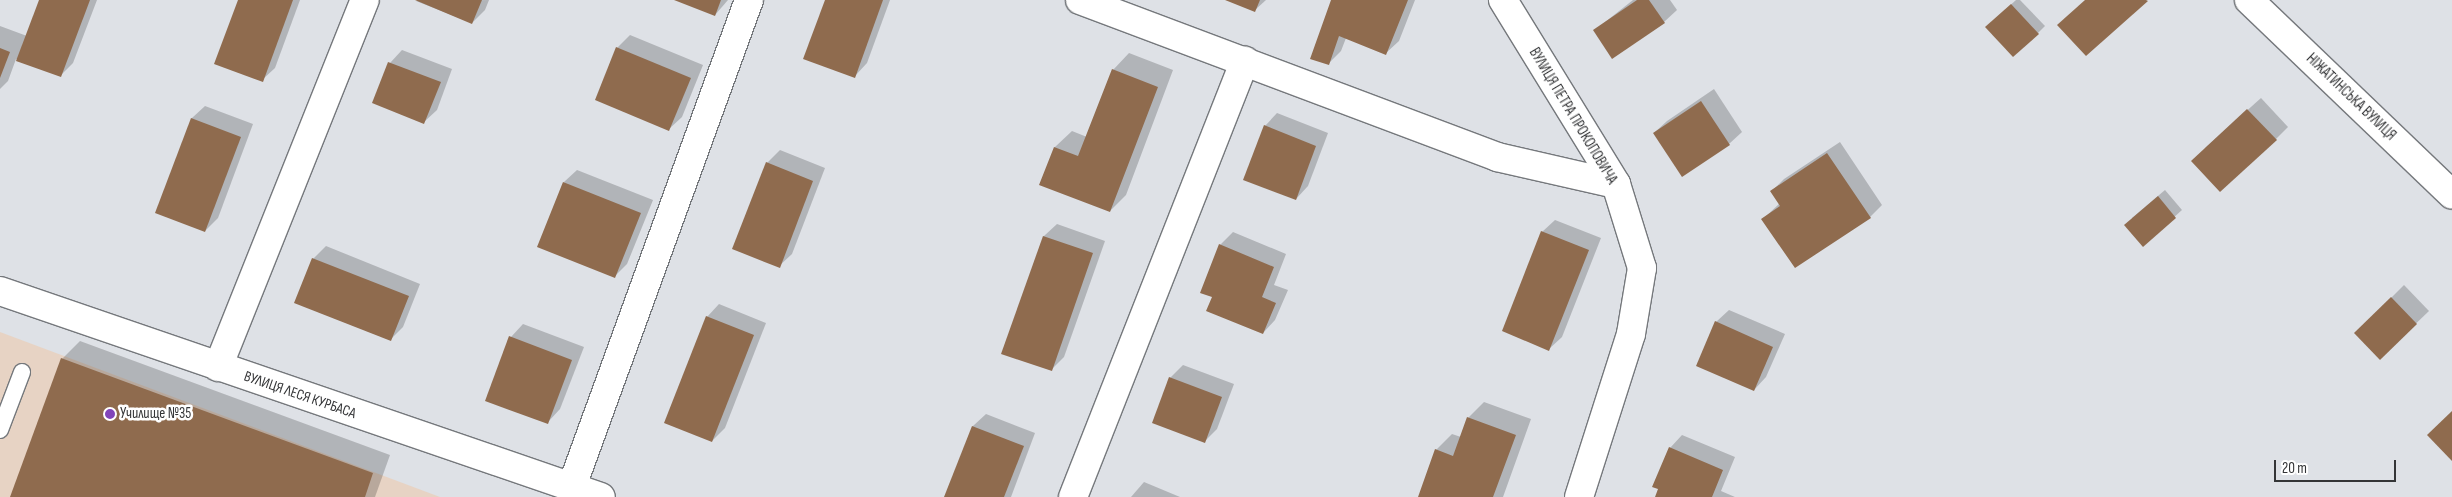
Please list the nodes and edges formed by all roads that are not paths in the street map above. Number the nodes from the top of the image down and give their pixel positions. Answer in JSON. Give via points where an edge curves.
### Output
{"nodes":[{"id":1,"x":365,"y":0,"type":"edge"},
{"id":2,"x":749,"y":0,"type":"edge"},
{"id":3,"x":1080,"y":0,"type":"edge"},
{"id":4,"x":1503,"y":0,"type":"edge"},
{"id":5,"x":2249,"y":0,"type":"edge"},
{"id":6,"x":1245,"y":61,"type":"junction"},
{"id":7,"x":1616,"y":184,"type":"junction"},
{"id":8,"x":2452,"y":195,"type":"edge"},
{"id":9,"x":0,"y":291,"type":"edge"},
{"id":10,"x":218,"y":367,"type":"junction"},
{"id":11,"x":22,"y":372,"type":"dead end"},
{"id":12,"x":0,"y":430,"type":"edge"},
{"id":13,"x":572,"y":486,"type":"junction"},
{"id":14,"x":601,"y":497,"type":"edge"},
{"id":15,"x":1073,"y":497,"type":"edge"},
{"id":16,"x":1579,"y":497,"type":"edge"}],
"edges":[{"from":1,"to":10,"type":"street"},
{"from":2,"to":13,"type":"street"},
{"from":3,"to":6,"type":"street"},
{"from":4,"to":7,"type":"street","name":"ВУЛИЦЯ ПЕТРА ПРОКОПОВИЧА"},
{"from":5,"to":8,"type":"street","name":"НІЖАТИНСЬКА ВУЛИЦЯ"},
{"from":6,"to":7,"type":"street","via":[[1497,157]]},
{"from":6,"to":15,"type":"street"},
{"from":7,"to":16,"type":"street","name":"ВУЛИЦЯ ПЕТРА ПРОКОПОВИЧА","via":[[1642,268],[1631,334]]},
{"from":9,"to":10,"type":"street","name":"ВУЛИЦЯ ЛЕСЯ КУРБАСА"},
{"from":10,"to":13,"type":"street","name":"ВУЛИЦЯ ЛЕСЯ КУРБАСА"},
{"from":11,"to":12,"type":"lane"},
{"from":13,"to":14,"type":"street","name":"ВУЛИЦЯ ЛЕСЯ КУРБАСА"}]}
